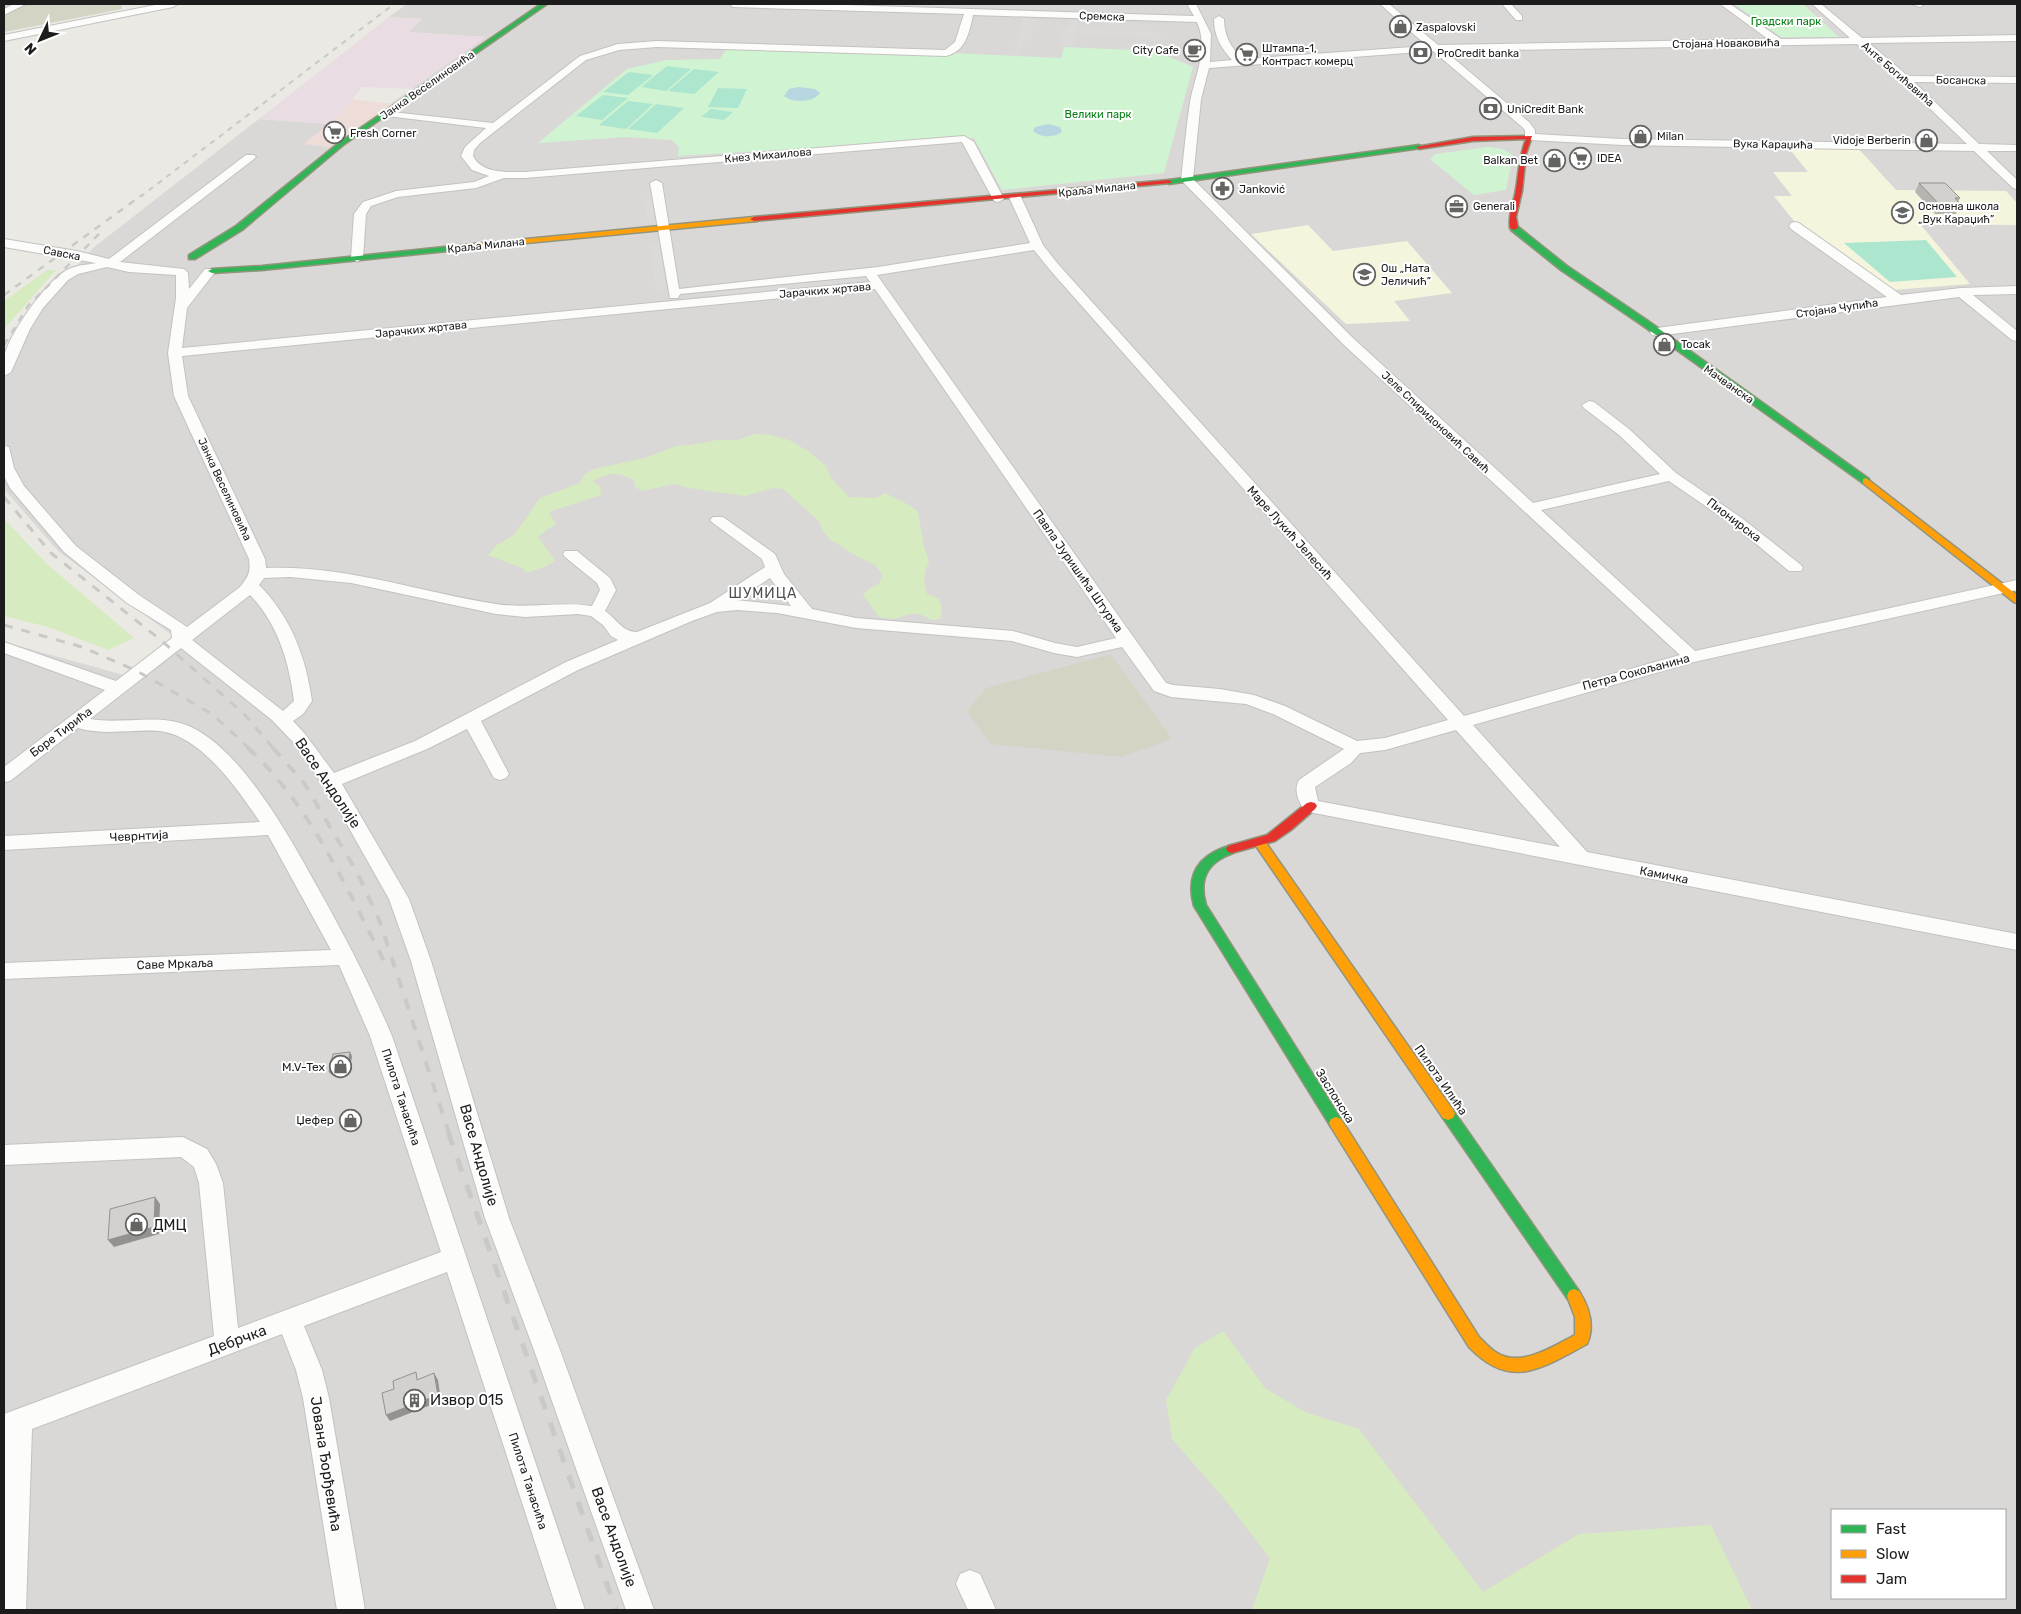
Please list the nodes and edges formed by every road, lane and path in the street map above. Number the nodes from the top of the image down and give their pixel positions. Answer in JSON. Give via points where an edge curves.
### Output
{"nodes":[{"id":1,"x":21,"y":4,"type":"edge"},
{"id":2,"x":173,"y":4,"type":"edge"},
{"id":3,"x":544,"y":4,"type":"edge"},
{"id":4,"x":733,"y":4,"type":"edge"},
{"id":5,"x":1192,"y":4,"type":"edge"},
{"id":6,"x":1384,"y":4,"type":"edge"},
{"id":7,"x":1506,"y":4,"type":"edge"},
{"id":8,"x":1724,"y":4,"type":"edge"},
{"id":9,"x":1816,"y":4,"type":"edge"},
{"id":10,"x":836,"y":5,"type":"edge"},
{"id":11,"x":1220,"y":6,"type":"dead end"},
{"id":12,"x":970,"y":11,"type":"junction"},
{"id":13,"x":4,"y":12,"type":"edge"},
{"id":14,"x":1519,"y":18,"type":"dead end"},
{"id":15,"x":1200,"y":19,"type":"junction"},
{"id":16,"x":1219,"y":19,"type":"junction"},
{"id":17,"x":4,"y":38,"type":"edge"},
{"id":18,"x":2017,"y":38,"type":"edge"},
{"id":19,"x":1858,"y":40,"type":"junction"},
{"id":20,"x":1777,"y":41,"type":"junction"},
{"id":21,"x":1435,"y":48,"type":"junction"},
{"id":22,"x":1239,"y":62,"type":"junction"},
{"id":23,"x":1206,"y":65,"type":"junction"},
{"id":24,"x":1905,"y":79,"type":"junction"},
{"id":25,"x":2017,"y":80,"type":"edge"},
{"id":26,"x":387,"y":113,"type":"junction"},
{"id":27,"x":494,"y":126,"type":"junction"},
{"id":28,"x":1530,"y":137,"type":"junction"},
{"id":29,"x":1473,"y":139,"type":"junction"},
{"id":30,"x":1978,"y":147,"type":"junction"},
{"id":31,"x":2017,"y":148,"type":"edge"},
{"id":32,"x":1523,"y":154,"type":"junction"},
{"id":33,"x":250,"y":157,"type":"dead end"},
{"id":34,"x":502,"y":175,"type":"junction"},
{"id":35,"x":1187,"y":180,"type":"junction"},
{"id":36,"x":656,"y":183,"type":"dead end"},
{"id":37,"x":2017,"y":186,"type":"edge"},
{"id":38,"x":1015,"y":197,"type":"junction"},
{"id":39,"x":998,"y":199,"type":"junction"},
{"id":40,"x":1795,"y":226,"type":"dead end"},
{"id":41,"x":239,"y":228,"type":"junction"},
{"id":42,"x":663,"y":228,"type":"junction"},
{"id":43,"x":4,"y":243,"type":"edge"},
{"id":44,"x":1037,"y":246,"type":"junction"},
{"id":45,"x":82,"y":257,"type":"junction"},
{"id":46,"x":189,"y":258,"type":"junction"},
{"id":47,"x":357,"y":258,"type":"junction"},
{"id":48,"x":219,"y":259,"type":"junction"},
{"id":49,"x":308,"y":262,"type":"junction"},
{"id":50,"x":113,"y":264,"type":"junction"},
{"id":51,"x":74,"y":271,"type":"junction"},
{"id":52,"x":210,"y":271,"type":"junction"},
{"id":53,"x":181,"y":272,"type":"junction"},
{"id":54,"x":869,"y":272,"type":"junction"},
{"id":55,"x":878,"y":285,"type":"junction"},
{"id":56,"x":2017,"y":290,"type":"edge"},
{"id":57,"x":1961,"y":292,"type":"junction"},
{"id":58,"x":671,"y":300,"type":"junction"},
{"id":59,"x":1899,"y":300,"type":"junction"},
{"id":60,"x":182,"y":306,"type":"junction"},
{"id":61,"x":1657,"y":332,"type":"junction"},
{"id":62,"x":2017,"y":337,"type":"edge"},
{"id":63,"x":175,"y":353,"type":"junction"},
{"id":64,"x":4,"y":372,"type":"edge"},
{"id":65,"x":1589,"y":405,"type":"dead end"},
{"id":66,"x":4,"y":450,"type":"edge"},
{"id":67,"x":1671,"y":476,"type":"junction"},
{"id":68,"x":1530,"y":508,"type":"junction"},
{"id":69,"x":718,"y":520,"type":"dead end"},
{"id":70,"x":571,"y":554,"type":"dead end"},
{"id":71,"x":774,"y":568,"type":"junction"},
{"id":72,"x":1795,"y":568,"type":"dead end"},
{"id":73,"x":254,"y":579,"type":"junction"},
{"id":74,"x":2010,"y":587,"type":"edge"},
{"id":75,"x":2017,"y":600,"type":"edge"},
{"id":76,"x":715,"y":607,"type":"junction"},
{"id":77,"x":596,"y":612,"type":"junction"},
{"id":78,"x":805,"y":612,"type":"junction"},
{"id":79,"x":640,"y":637,"type":"junction"},
{"id":80,"x":181,"y":640,"type":"junction"},
{"id":81,"x":1126,"y":640,"type":"junction"},
{"id":82,"x":4,"y":647,"type":"edge"},
{"id":83,"x":1692,"y":657,"type":"junction"},
{"id":84,"x":118,"y":688,"type":"junction"},
{"id":85,"x":470,"y":718,"type":"junction"},
{"id":86,"x":282,"y":720,"type":"junction"},
{"id":87,"x":76,"y":721,"type":"junction"},
{"id":88,"x":1459,"y":722,"type":"junction"},
{"id":89,"x":1355,"y":747,"type":"junction"},
{"id":90,"x":500,"y":774,"type":"dead end"},
{"id":91,"x":4,"y":776,"type":"edge"},
{"id":92,"x":330,"y":781,"type":"junction"},
{"id":93,"x":1311,"y":806,"type":"junction"},
{"id":94,"x":274,"y":828,"type":"junction"},
{"id":95,"x":1260,"y":843,"type":"junction"},
{"id":96,"x":4,"y":844,"type":"edge"},
{"id":97,"x":1581,"y":858,"type":"junction"},
{"id":98,"x":2017,"y":942,"type":"edge"},
{"id":99,"x":346,"y":957,"type":"junction"},
{"id":100,"x":4,"y":971,"type":"edge"},
{"id":101,"x":4,"y":1155,"type":"edge"},
{"id":102,"x":455,"y":1258,"type":"junction"},
{"id":103,"x":289,"y":1320,"type":"junction"},
{"id":104,"x":1582,"y":1339,"type":"joint"},
{"id":105,"x":227,"y":1344,"type":"junction"},
{"id":106,"x":11,"y":1425,"type":"edge"},
{"id":107,"x":970,"y":1584,"type":"dead end"},
{"id":108,"x":12,"y":1610,"type":"edge"},
{"id":109,"x":351,"y":1610,"type":"edge"},
{"id":110,"x":571,"y":1610,"type":"edge"},
{"id":111,"x":640,"y":1610,"type":"edge"},
{"id":112,"x":982,"y":1610,"type":"edge"}],
"edges":[{"from":1,"to":13,"type":"street"},
{"from":2,"to":17,"type":"street"},
{"from":3,"to":26,"type":"main road","name":"Јанка Веселиновића"},
{"from":4,"to":10,"type":"street","name":"Сремска"},
{"from":5,"to":15,"type":"street"},
{"from":6,"to":21,"type":"street"},
{"from":7,"to":14,"type":"street"},
{"from":8,"to":20,"type":"street"},
{"from":9,"to":19,"type":"street","name":"Анте Богићевића"},
{"from":10,"to":12,"type":"street","name":"Сремска"},
{"from":11,"to":16,"type":"street"},
{"from":12,"to":15,"type":"street","name":"Сремска"},
{"from":12,"to":27,"type":"street","name":"Кнез Михаилова","via":[[959,46],[942,53],[657,44],[612,48],[579,60]]},
{"from":15,"to":16,"type":"street"},
{"from":15,"to":23,"type":"street","via":[[1207,36]]},
{"from":16,"to":22,"type":"street","via":[[1223,41]]},
{"from":18,"to":19,"type":"street","name":"Стојана Новаковића"},
{"from":19,"to":20,"type":"street","name":"Стојана Новаковића"},
{"from":19,"to":24,"type":"street","name":"Анте Богићевића"},
{"from":20,"to":21,"type":"street","name":"Стојана Новаковића"},
{"from":21,"to":22,"type":"street","name":"Стојана Новаковића"},
{"from":21,"to":28,"type":"street","via":[[1526,124]]},
{"from":22,"to":23,"type":"street","name":"Стојана Новаковића"},
{"from":23,"to":35,"type":"street","via":[[1200,76]]},
{"from":24,"to":25,"type":"street","name":"Босанска"},
{"from":24,"to":30,"type":"street","name":"Анте Богићевића"},
{"from":26,"to":27,"type":"street"},
{"from":26,"to":41,"type":"main road","name":"Јанка Веселиновића","via":[[341,144]]},
{"from":27,"to":34,"type":"street","name":"Кнез Михаилова","via":[[472,145],[467,156],[478,168]]},
{"from":28,"to":29,"type":"main road","name":"Краља Милана"},
{"from":28,"to":30,"type":"street","name":"Вука Караџића","via":[[1622,142]]},
{"from":28,"to":32,"type":"main road","name":"Мачванска"},
{"from":29,"to":32,"type":"main road","via":[[1514,146]]},
{"from":29,"to":35,"type":"main road","name":"Краља Милана"},
{"from":30,"to":31,"type":"street","name":"Вука Караџића"},
{"from":30,"to":37,"type":"street","name":"Анте Богићевића"},
{"from":32,"to":61,"type":"main road","name":"Мачванска","via":[[1512,218],[1515,231]]},
{"from":33,"to":50,"type":"street"},
{"from":34,"to":39,"type":"street","name":"Кнез Михаилова","via":[[964,139],[969,142]]},
{"from":34,"to":47,"type":"street","name":"Кнез Михаилова","via":[[476,185],[401,193],[367,204],[360,214]]},
{"from":35,"to":38,"type":"main road","name":"Краља Милана"},
{"from":35,"to":68,"type":"street","name":"Јеле Спиридоновић Савић","via":[[1325,319]]},
{"from":36,"to":42,"type":"street"},
{"from":38,"to":39,"type":"main road","name":"Краља Милана"},
{"from":38,"to":44,"type":"street","name":"Маре Лукић Јелесић"},
{"from":39,"to":42,"type":"main road","name":"Краља Милана"},
{"from":40,"to":59,"type":"street"},
{"from":41,"to":46,"type":"main road","name":"Јанка Веселиновића"},
{"from":41,"to":48,"type":"main road"},
{"from":42,"to":47,"type":"main road","name":"Краља Милана"},
{"from":42,"to":58,"type":"street"},
{"from":43,"to":45,"type":"street","name":"Савска"},
{"from":44,"to":54,"type":"street","name":"Јарачких жртава"},
{"from":44,"to":88,"type":"street","name":"Маре Лукић Јелесић"},
{"from":45,"to":50,"type":"street","name":"Савска"},
{"from":45,"to":51,"type":"street","via":[[73,264]]},
{"from":46,"to":48,"type":"main road","name":"Краља Милана"},
{"from":46,"to":50,"type":"street","name":"Савска"},
{"from":46,"to":53,"type":"main road","via":[[178,266]]},
{"from":47,"to":49,"type":"main road","name":"Краља Милана"},
{"from":48,"to":49,"type":"main road","name":"Краља Милана"},
{"from":48,"to":52,"type":"main road","via":[[220,265]]},
{"from":49,"to":52,"type":"main road","name":"Краља Милана"},
{"from":50,"to":51,"type":"street"},
{"from":50,"to":53,"type":"street","name":"Савска"},
{"from":51,"to":64,"type":"street","via":[[64,277],[38,306],[23,329]]},
{"from":52,"to":53,"type":"main road","name":"Краља Милана"},
{"from":52,"to":60,"type":"street","name":"Јанка Веселиновића"},
{"from":53,"to":60,"type":"street","name":"Јанка Веселиновића"},
{"from":54,"to":55,"type":"street","name":"Јарачких жртава"},
{"from":54,"to":58,"type":"street","name":"Јарачких жртава","via":[[692,289]]},
{"from":55,"to":58,"type":"street","name":"Јарачких жртава"},
{"from":55,"to":81,"type":"street","name":"Павла Јуришића Штурма"},
{"from":56,"to":57,"type":"street","name":"Стојана Чупића"},
{"from":57,"to":59,"type":"street","name":"Стојана Чупића"},
{"from":57,"to":62,"type":"street"},
{"from":58,"to":63,"type":"street","name":"Јарачких жртава"},
{"from":59,"to":61,"type":"street","name":"Стојана Чупића"},
{"from":60,"to":63,"type":"street","name":"Јанка Веселиновића"},
{"from":61,"to":74,"type":"main road","name":"Мачванска"},
{"from":63,"to":73,"type":"street","name":"Јанка Веселиновића","via":[[175,376],[181,396],[257,559]]},
{"from":65,"to":67,"type":"street","name":"Пионирска"},
{"from":66,"to":80,"type":"street","name":"Васе Андолије","via":[[16,488],[70,549],[133,599],[179,628]]},
{"from":67,"to":68,"type":"street"},
{"from":67,"to":72,"type":"street","name":"Пионирска","via":[[1738,522]]},
{"from":68,"to":83,"type":"street","name":"Јеле Спиридоновић Савић"},
{"from":69,"to":71,"type":"street","via":[[769,557]]},
{"from":70,"to":77,"type":"street","via":[[604,581],[608,590]]},
{"from":71,"to":76,"type":"street"},
{"from":71,"to":78,"type":"street"},
{"from":73,"to":77,"type":"street","via":[[290,572],[352,578],[496,610],[578,609]]},
{"from":73,"to":80,"type":"street"},
{"from":73,"to":86,"type":"street","via":[[283,628],[296,663],[303,701],[298,710]]},
{"from":74,"to":75,"type":"main road","name":"Мачванска"},
{"from":74,"to":83,"type":"street","name":"Петра Сокољанина"},
{"from":76,"to":78,"type":"street","via":[[737,605]]},
{"from":76,"to":79,"type":"street"},
{"from":77,"to":79,"type":"street","via":[[617,632],[626,637]]},
{"from":78,"to":81,"type":"street","via":[[856,623],[1013,636],[1077,652]]},
{"from":79,"to":85,"type":"street","via":[[572,666]]},
{"from":80,"to":84,"type":"street","name":"Боре Тирића"},
{"from":80,"to":86,"type":"street","name":"Васе Андолије"},
{"from":81,"to":89,"type":"street","name":"Павла Јуришића Штурма","via":[[1160,687],[1189,694],[1248,699],[1288,714]]},
{"from":82,"to":84,"type":"street"},
{"from":83,"to":88,"type":"street","name":"Петра Сокољанина"},
{"from":84,"to":87,"type":"street","name":"Боре Тирића"},
{"from":85,"to":90,"type":"street"},
{"from":85,"to":92,"type":"street","via":[[421,745]]},
{"from":86,"to":92,"type":"street","name":"Васе Андолије"},
{"from":87,"to":91,"type":"street","name":"Боре Тирића"},
{"from":87,"to":94,"type":"street","name":"Пилота Танасића","via":[[99,727],[160,726],[193,736],[229,767]]},
{"from":88,"to":89,"type":"street","name":"Петра Сокољанина","via":[[1385,744]]},
{"from":88,"to":97,"type":"street","name":"Маре Лукић Јелесић"},
{"from":89,"to":93,"type":"street","via":[[1306,785]]},
{"from":92,"to":111,"type":"street","name":"Васе Андолије","via":[[399,899],[421,961],[497,1218]]},
{"from":93,"to":95,"type":"main road","name":"Заслонска","via":[[1273,837]]},
{"from":93,"to":97,"type":"street","name":"Камичка"},
{"from":94,"to":96,"type":"street","name":"Чеврнтија"},
{"from":94,"to":99,"type":"street","name":"Пилота Танасића"},
{"from":95,"to":104,"type":"main road","name":"Пилота Илића","via":[[1562,1278],[1583,1311],[1586,1325]]},
{"from":95,"to":104,"type":"main road","name":"Заслонска","via":[[1228,849],[1210,857],[1200,868],[1196,898],[1465,1328],[1484,1353],[1498,1363],[1512,1365],[1528,1363]]},
{"from":97,"to":98,"type":"street","name":"Камичка"},
{"from":99,"to":100,"type":"street","name":"Саве Мркаља"},
{"from":99,"to":102,"type":"street","name":"Пилота Танасића","via":[[381,1036]]},
{"from":101,"to":105,"type":"street","via":[[183,1147],[197,1153],[211,1182]]},
{"from":102,"to":103,"type":"street","name":"Дебрчка"},
{"from":102,"to":110,"type":"street","name":"Пилота Танасића"},
{"from":103,"to":105,"type":"street","name":"Дебрчка"},
{"from":103,"to":109,"type":"street","name":"Јована Ђорђевића","via":[[309,1370],[316,1398]]},
{"from":105,"to":106,"type":"street","name":"Дебрчка"},
{"from":106,"to":108,"type":"street","name":"Дебрчка"},
{"from":107,"to":112,"type":"street"}]}
